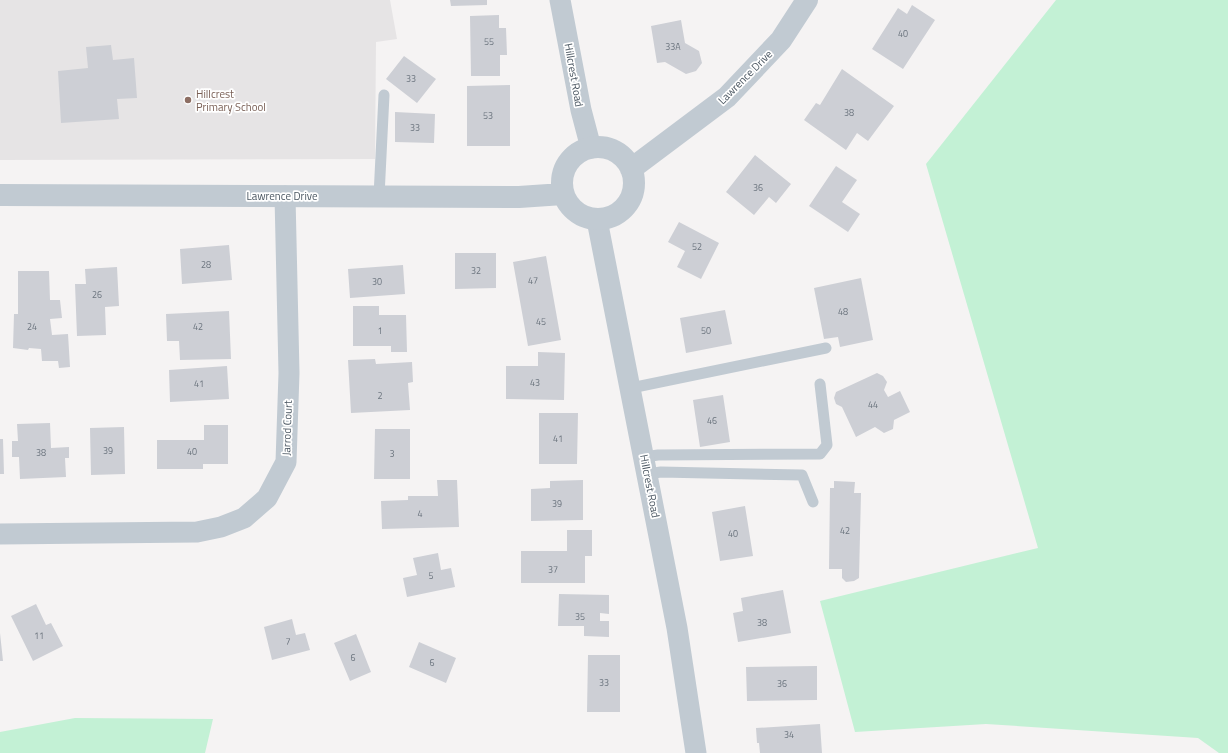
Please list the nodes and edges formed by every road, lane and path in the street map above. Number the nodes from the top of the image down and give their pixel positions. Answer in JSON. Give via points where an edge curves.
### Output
{"nodes":[{"id":1,"x":560,"y":0,"type":"edge"},
{"id":2,"x":807,"y":0,"type":"edge"},
{"id":3,"x":384,"y":95,"type":"dead end"},
{"id":4,"x":591,"y":148,"type":"junction"},
{"id":5,"x":631,"y":169,"type":"junction"},
{"id":6,"x":563,"y":194,"type":"junction"},
{"id":7,"x":0,"y":195,"type":"edge"},
{"id":8,"x":286,"y":196,"type":"junction"},
{"id":9,"x":379,"y":196,"type":"junction"},
{"id":10,"x":597,"y":220,"type":"junction"},
{"id":11,"x":826,"y":348,"type":"dead end"},
{"id":12,"x":820,"y":384,"type":"dead end"},
{"id":13,"x":631,"y":388,"type":"junction"},
{"id":14,"x":646,"y":466,"type":"junction"},
{"id":15,"x":813,"y":502,"type":"dead end"},
{"id":16,"x":0,"y":534,"type":"edge"},
{"id":17,"x":696,"y":753,"type":"edge"}],
"edges":[{"from":1,"to":4,"type":"street","name":"Hillcrest Road","via":[[580,110]]},
{"from":2,"to":5,"type":"street","name":"Lawrence Drive","via":[[781,40],[727,97]]},
{"from":3,"to":9,"type":"lane"},
{"from":4,"to":5,"type":"street","via":[[609,148],[621,155]]},
{"from":4,"to":6,"type":"street","via":[[572,158],[565,169],[562,181]]},
{"from":5,"to":10,"type":"street","via":[[635,182],[633,195],[627,206],[610,218]]},
{"from":6,"to":9,"type":"street","name":"Lawrence Drive"},
{"from":6,"to":10,"type":"street","via":[[574,211]]},
{"from":7,"to":8,"type":"street","name":"Lawrence Drive"},
{"from":8,"to":9,"type":"street","name":"Lawrence Drive"},
{"from":8,"to":16,"type":"street","name":"Jarrod Court","via":[[289,373],[286,462],[267,498],[244,518],[221,527],[197,532]]},
{"from":10,"to":13,"type":"street","name":"Hillcrest Road"},
{"from":11,"to":13,"type":"lane"},
{"from":12,"to":14,"type":"lane","via":[[827,445],[820,454],[658,454]]},
{"from":13,"to":14,"type":"street","name":"Hillcrest Road"},
{"from":14,"to":15,"type":"lane","via":[[660,472],[802,475]]},
{"from":14,"to":17,"type":"street","name":"Hillcrest Road","via":[[677,628]]}]}
